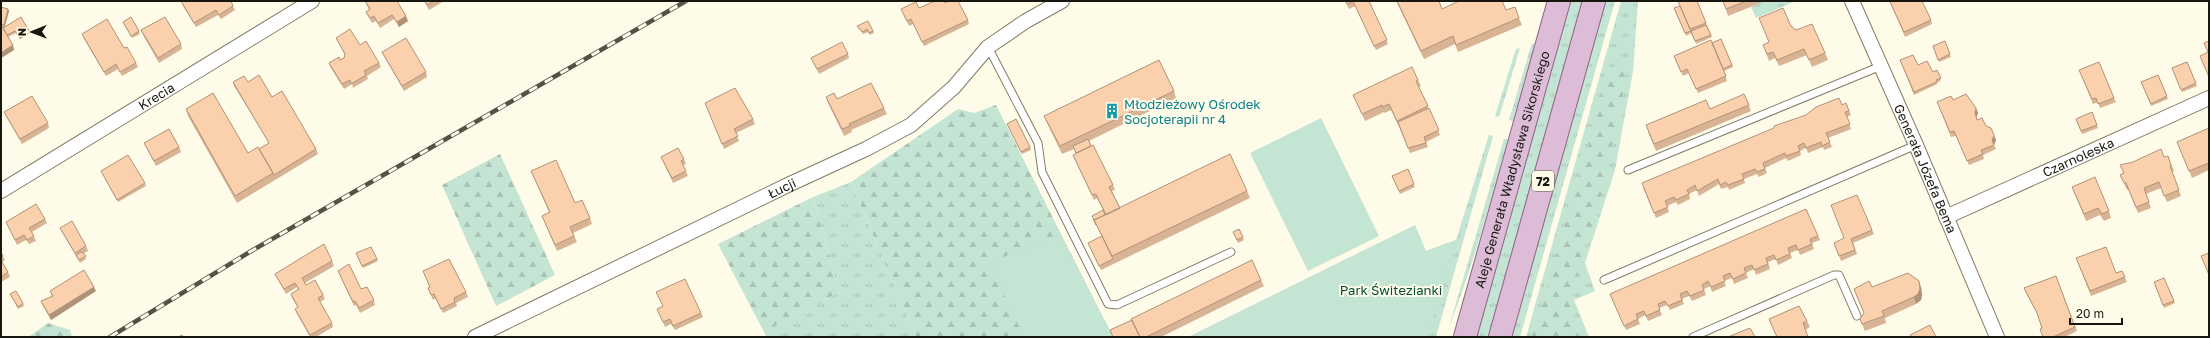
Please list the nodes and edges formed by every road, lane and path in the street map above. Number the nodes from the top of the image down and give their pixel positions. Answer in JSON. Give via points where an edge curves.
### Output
{"nodes":[{"id":1,"x":312,"y":1,"type":"edge"},
{"id":2,"x":1062,"y":1,"type":"edge"},
{"id":3,"x":1559,"y":1,"type":"edge"},
{"id":4,"x":1594,"y":1,"type":"edge"},
{"id":5,"x":1852,"y":1,"type":"edge"},
{"id":6,"x":988,"y":47,"type":"junction"},
{"id":7,"x":1881,"y":66,"type":"junction"},
{"id":8,"x":2209,"y":98,"type":"edge"},
{"id":9,"x":1916,"y":145,"type":"junction"},
{"id":10,"x":1628,"y":170,"type":"dead end"},
{"id":11,"x":1,"y":191,"type":"edge"},
{"id":12,"x":1946,"y":217,"type":"junction"},
{"id":13,"x":1231,"y":252,"type":"dead end"},
{"id":14,"x":1604,"y":280,"type":"dead end"},
{"id":15,"x":1857,"y":316,"type":"dead end"},
{"id":16,"x":474,"y":337,"type":"edge"},
{"id":17,"x":1465,"y":337,"type":"edge"},
{"id":18,"x":1500,"y":337,"type":"edge"},
{"id":19,"x":1693,"y":337,"type":"edge"},
{"id":20,"x":1997,"y":337,"type":"edge"}],
"edges":[{"from":1,"to":11,"type":"street","name":"Krecia"},
{"from":2,"to":6,"type":"street","name":"Łucji","via":[[1026,21]]},
{"from":3,"to":17,"type":"main road","name":"Aleje Generała Władysława Sikorskiego"},
{"from":4,"to":18,"type":"main road","number":"72"},
{"from":5,"to":7,"type":"street","name":"Generała Józefa Bema"},
{"from":6,"to":13,"type":"lane","via":[[1038,143],[1042,172],[1108,304],[1118,305]]},
{"from":6,"to":16,"type":"street","name":"Łucji","via":[[954,87],[911,125]]},
{"from":7,"to":9,"type":"street","name":"Generała Józefa Bema"},
{"from":7,"to":10,"type":"lane"},
{"from":8,"to":12,"type":"street","name":"Czarnoleska"},
{"from":9,"to":12,"type":"street","name":"Generała Józefa Bema"},
{"from":9,"to":14,"type":"lane"},
{"from":12,"to":20,"type":"street","name":"Generała Józefa Bema"},
{"from":15,"to":19,"type":"lane","via":[[1839,275],[1834,275]]}]}
